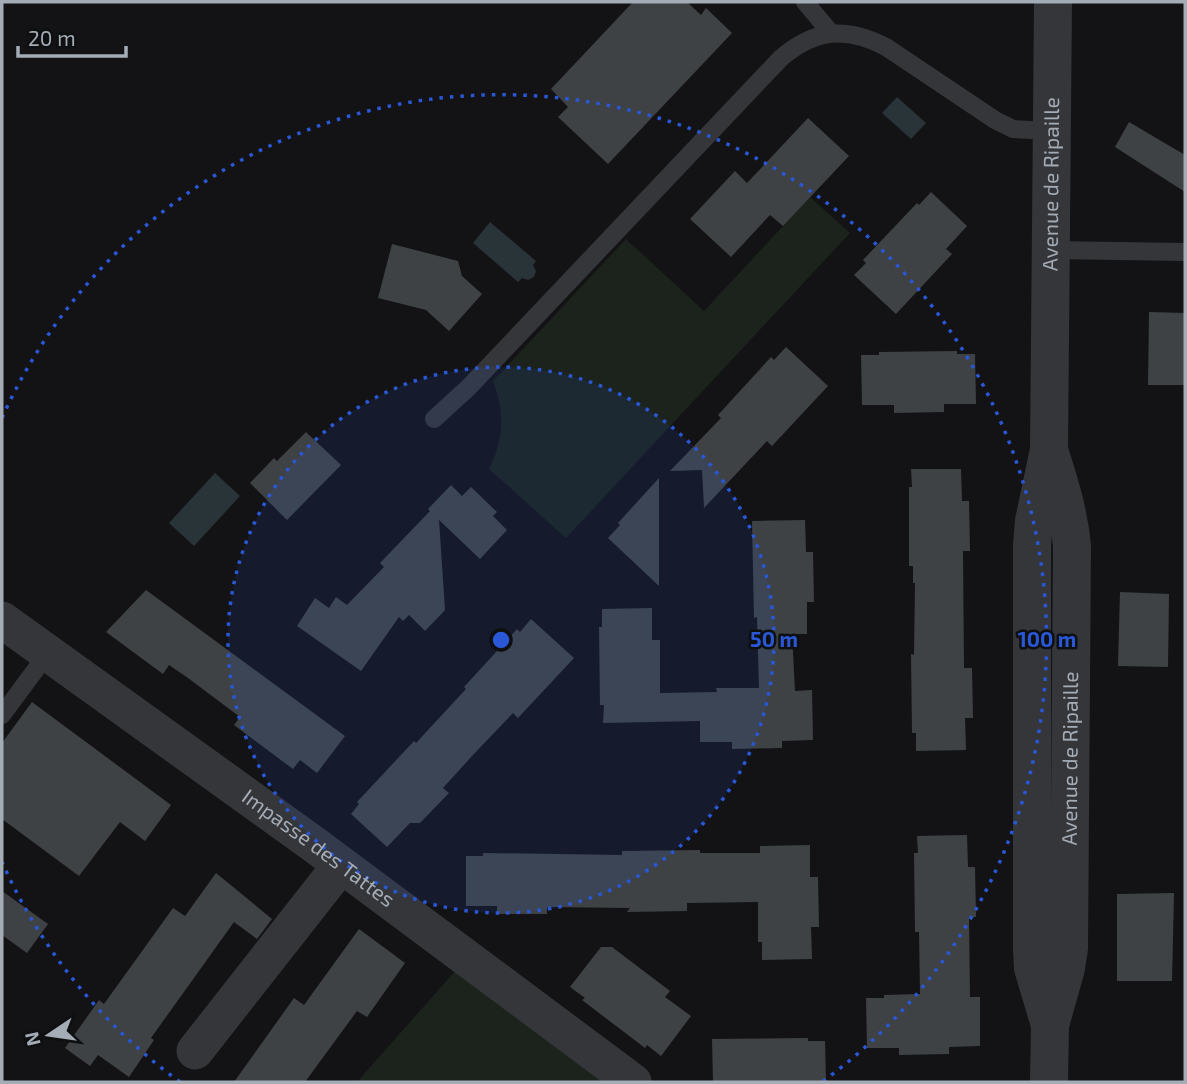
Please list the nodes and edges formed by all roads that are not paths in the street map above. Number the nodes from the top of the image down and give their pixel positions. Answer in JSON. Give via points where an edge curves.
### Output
{"nodes":[{"id":1,"x":805,"y":2,"type":"edge"},
{"id":2,"x":1053,"y":2,"type":"edge"},
{"id":3,"x":831,"y":33,"type":"junction"},
{"id":4,"x":1051,"y":131,"type":"junction"},
{"id":5,"x":1050,"y":250,"type":"junction"},
{"id":6,"x":1185,"y":252,"type":"edge"},
{"id":7,"x":434,"y":419,"type":"dead end"},
{"id":8,"x":1049,"y":450,"type":"junction"},
{"id":9,"x":2,"y":620,"type":"edge"},
{"id":10,"x":48,"y":653,"type":"junction"},
{"id":11,"x":2,"y":715,"type":"edge"},
{"id":12,"x":1070,"y":788,"type":"junction"},
{"id":13,"x":1032,"y":793,"type":"junction"},
{"id":14,"x":341,"y":864,"type":"junction"},
{"id":15,"x":1050,"y":1025,"type":"junction"},
{"id":16,"x":195,"y":1051,"type":"dead end"},
{"id":17,"x":633,"y":1082,"type":"edge"},
{"id":18,"x":1049,"y":1082,"type":"edge"}],
"edges":[{"from":1,"to":3,"type":"lane"},
{"from":2,"to":4,"type":"street","name":"Avenue de Ripaille"},
{"from":3,"to":4,"type":"lane","via":[[869,38],[1013,129]]},
{"from":3,"to":7,"type":"lane","via":[[804,41],[781,58]]},
{"from":4,"to":5,"type":"street","name":"Avenue de Ripaille"},
{"from":5,"to":6,"type":"lane"},
{"from":5,"to":8,"type":"street","name":"Avenue de Ripaille"},
{"from":8,"to":12,"type":"street","name":"Avenue de Ripaille","via":[[1070,521],[1072,546]]},
{"from":8,"to":13,"type":"street","name":"Avenue de Ripaille","via":[[1032,545]]},
{"from":9,"to":10,"type":"street","name":"Impasse des Tattes"},
{"from":10,"to":11,"type":"lane"},
{"from":10,"to":14,"type":"street","name":"Impasse des Tattes"},
{"from":12,"to":13,"type":"street"},
{"from":12,"to":15,"type":"street","name":"Avenue de Ripaille","via":[[1069,948]]},
{"from":13,"to":15,"type":"street","name":"Avenue de Ripaille","via":[[1032,948]]},
{"from":14,"to":16,"type":"street"},
{"from":14,"to":17,"type":"street","name":"Impasse des Tattes"},
{"from":15,"to":18,"type":"street","name":"Avenue de Ripaille"}]}
